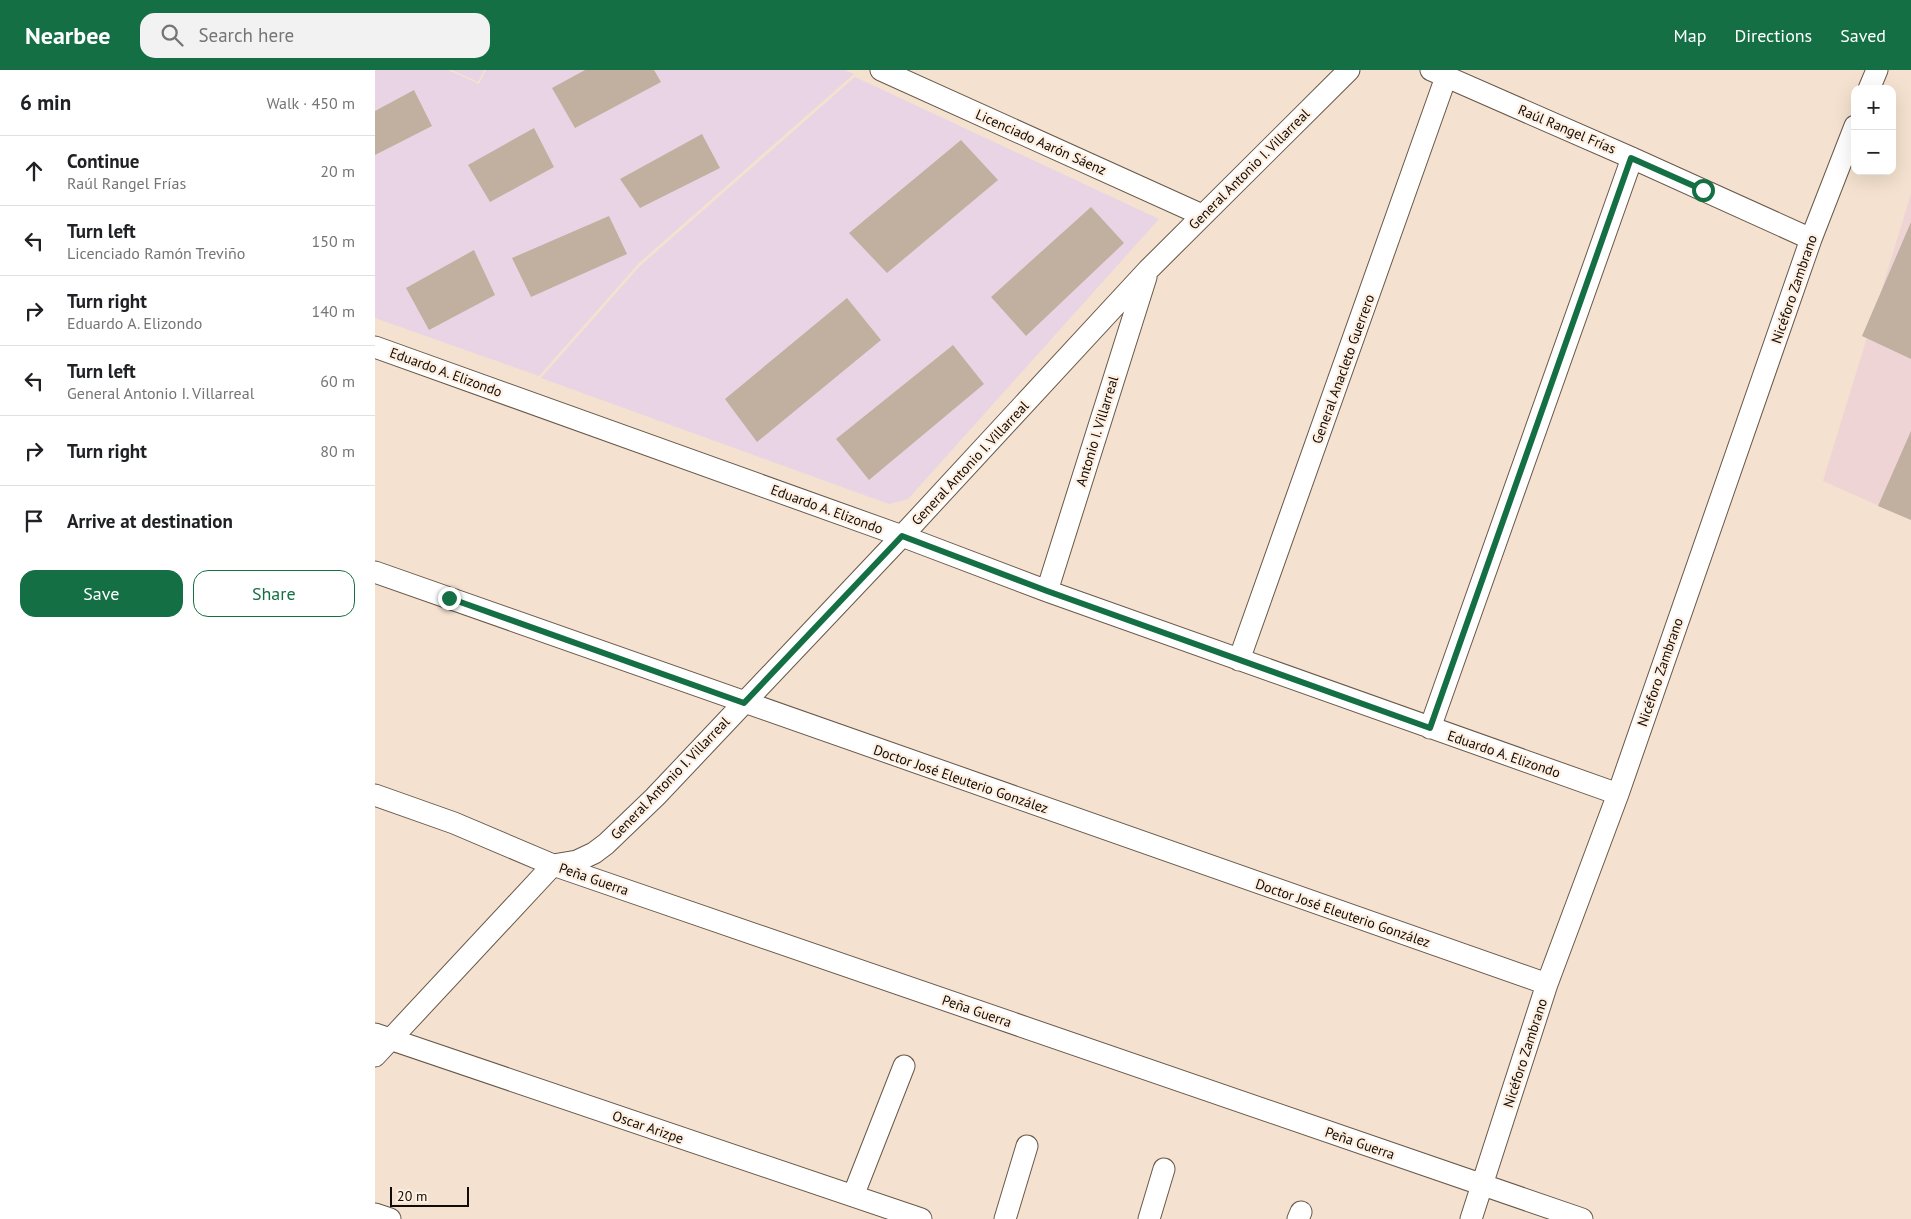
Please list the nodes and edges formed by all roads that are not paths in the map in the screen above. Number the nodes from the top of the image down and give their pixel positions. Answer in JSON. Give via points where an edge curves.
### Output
{"nodes":[{"id":1,"x":881,"y":70,"type":"edge"},
{"id":2,"x":1349,"y":70,"type":"edge"},
{"id":3,"x":1877,"y":70,"type":"edge"},
{"id":4,"x":1439,"y":74,"type":"edge"},
{"id":5,"x":1871,"y":85,"type":"edge"},
{"id":6,"x":1853,"y":130,"type":"edge"},
{"id":7,"x":1631,"y":158,"type":"junction"},
{"id":8,"x":1202,"y":215,"type":"junction"},
{"id":9,"x":1811,"y":239,"type":"junction"},
{"id":10,"x":1148,"y":270,"type":"junction"},
{"id":11,"x":375,"y":347,"type":"edge"},
{"id":12,"x":902,"y":536,"type":"junction"},
{"id":13,"x":375,"y":572,"type":"edge"},
{"id":14,"x":1047,"y":591,"type":"junction"},
{"id":15,"x":1239,"y":660,"type":"junction"},
{"id":16,"x":744,"y":703,"type":"junction"},
{"id":17,"x":1430,"y":728,"type":"junction"},
{"id":18,"x":1618,"y":794,"type":"junction"},
{"id":19,"x":375,"y":795,"type":"edge"},
{"id":20,"x":553,"y":865,"type":"junction"},
{"id":21,"x":1547,"y":984,"type":"junction"},
{"id":22,"x":383,"y":1037,"type":"edge"},
{"id":23,"x":375,"y":1056,"type":"edge"},
{"id":24,"x":904,"y":1066,"type":"dead end"},
{"id":25,"x":1027,"y":1146,"type":"dead end"},
{"id":26,"x":1164,"y":1169,"type":"dead end"},
{"id":27,"x":1482,"y":1185,"type":"junction"},
{"id":28,"x":853,"y":1196,"type":"junction"},
{"id":29,"x":375,"y":1214,"type":"edge"},
{"id":30,"x":391,"y":1219,"type":"edge"},
{"id":31,"x":921,"y":1219,"type":"edge"},
{"id":32,"x":1005,"y":1219,"type":"edge"},
{"id":33,"x":1149,"y":1219,"type":"edge"},
{"id":34,"x":1471,"y":1219,"type":"edge"},
{"id":35,"x":1582,"y":1219,"type":"edge"}],
"edges":[{"from":1,"to":8,"type":"street","name":"Licenciado Aarón Sáenz"},
{"from":2,"to":8,"type":"street","name":"General Antonio I. Villarreal"},
{"from":3,"to":5,"type":"street"},
{"from":4,"to":7,"type":"street","name":"Raúl Rangel Frías"},
{"from":4,"to":15,"type":"street","name":"General Anacleto Guerrero"},
{"from":6,"to":9,"type":"street","name":"Nicéforo Zambrano"},
{"from":7,"to":9,"type":"street","name":"Raúl Rangel Frías"},
{"from":7,"to":17,"type":"street"},
{"from":8,"to":10,"type":"street","name":"General Antonio I. Villarreal"},
{"from":9,"to":18,"type":"street","name":"Nicéforo Zambrano"},
{"from":10,"to":12,"type":"street","name":"General Antonio I. Villarreal"},
{"from":10,"to":14,"type":"street","name":"Antonio I. Villarreal"},
{"from":11,"to":12,"type":"street","name":"Eduardo A. Elizondo"},
{"from":12,"to":14,"type":"street","name":"Eduardo A. Elizondo"},
{"from":12,"to":16,"type":"street","name":"General Antonio I. Villarreal"},
{"from":13,"to":16,"type":"street","name":"Doctor José Eleuterio González"},
{"from":14,"to":15,"type":"street","name":"Eduardo A. Elizondo"},
{"from":15,"to":17,"type":"street","name":"Eduardo A. Elizondo"},
{"from":16,"to":20,"type":"street","name":"General Antonio I. Villarreal","via":[[606,844],[577,861]]},
{"from":16,"to":21,"type":"street","name":"Doctor José Eleuterio González"},
{"from":17,"to":18,"type":"street","name":"Eduardo A. Elizondo"},
{"from":18,"to":21,"type":"street","name":"Nicéforo Zambrano"},
{"from":19,"to":20,"type":"street","name":"Peña Guerra","via":[[454,823]]},
{"from":20,"to":22,"type":"street"},
{"from":20,"to":27,"type":"street","name":"Peña Guerra"},
{"from":21,"to":27,"type":"street","name":"Nicéforo Zambrano"},
{"from":22,"to":23,"type":"street"},
{"from":22,"to":28,"type":"street","name":"Oscar Arizpe"},
{"from":24,"to":28,"type":"street"},
{"from":25,"to":32,"type":"street"},
{"from":26,"to":33,"type":"street"},
{"from":27,"to":34,"type":"street","name":"Nicéforo Zambrano"},
{"from":27,"to":35,"type":"street","name":"Peña Guerra"},
{"from":28,"to":31,"type":"street","name":"Oscar Arizpe"},
{"from":29,"to":30,"type":"street"}]}
